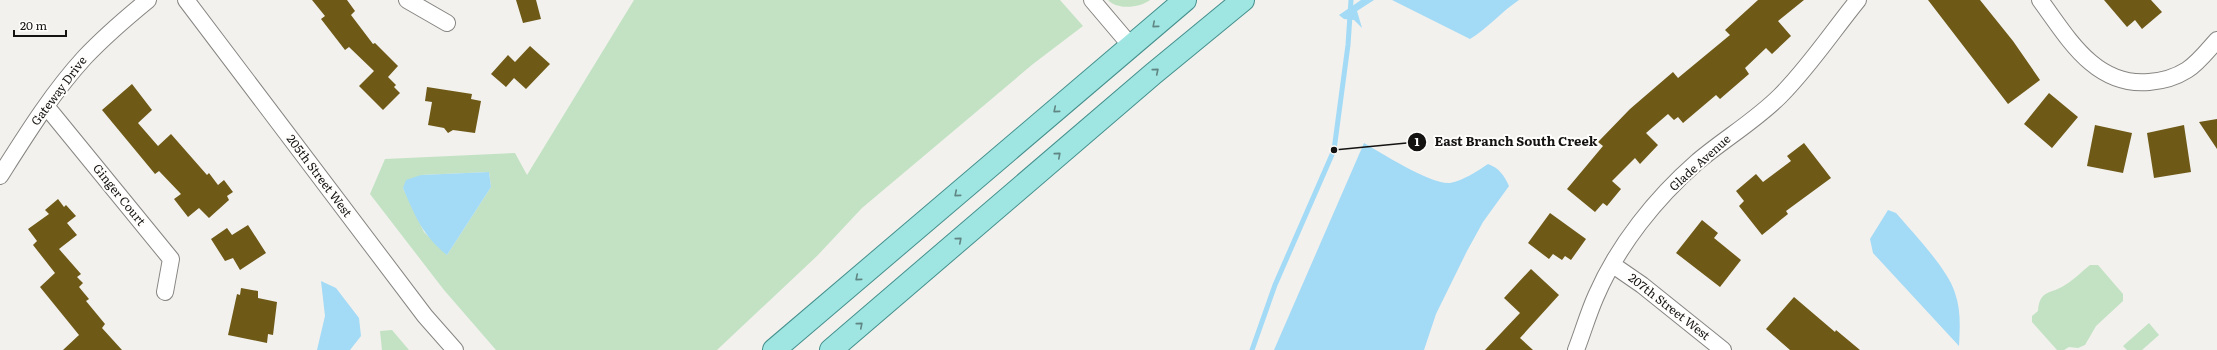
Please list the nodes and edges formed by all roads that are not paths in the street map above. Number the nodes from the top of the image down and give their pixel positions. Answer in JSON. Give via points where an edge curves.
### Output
{"nodes":[{"id":1,"x":148,"y":0,"type":"edge"},
{"id":2,"x":186,"y":0,"type":"edge"},
{"id":3,"x":407,"y":0,"type":"edge"},
{"id":4,"x":1092,"y":0,"type":"edge"},
{"id":5,"x":1185,"y":0,"type":"edge"},
{"id":6,"x":1243,"y":0,"type":"edge"},
{"id":7,"x":1858,"y":0,"type":"edge"},
{"id":8,"x":2040,"y":0,"type":"edge"},
{"id":9,"x":447,"y":23,"type":"dead end"},
{"id":10,"x":2217,"y":40,"type":"edge"},
{"id":11,"x":1131,"y":46,"type":"junction"},
{"id":12,"x":46,"y":106,"type":"junction"},
{"id":13,"x":0,"y":176,"type":"edge"},
{"id":14,"x":1613,"y":265,"type":"junction"},
{"id":15,"x":165,"y":292,"type":"dead end"},
{"id":16,"x":455,"y":350,"type":"edge"},
{"id":17,"x":774,"y":350,"type":"edge"},
{"id":18,"x":831,"y":350,"type":"edge"},
{"id":19,"x":1576,"y":350,"type":"edge"},
{"id":20,"x":1723,"y":350,"type":"edge"}],
"edges":[{"from":1,"to":12,"type":"street","name":"Gateway Drive","via":[[86,56]]},
{"from":2,"to":16,"type":"street","name":"205th Street West","via":[[421,310]]},
{"from":3,"to":9,"type":"street"},
{"from":4,"to":11,"type":"street"},
{"from":5,"to":11,"type":"main road","one_way":true},
{"from":18,"to":6,"type":"main road","one_way":true},
{"from":7,"to":14,"type":"street","name":"Glade Avenue","via":[[1817,54],[1780,96],[1696,163],[1651,209],[1627,240]]},
{"from":8,"to":10,"type":"street","via":[[2087,60],[2103,72],[2122,81],[2155,82],[2177,75],[2195,64]]},
{"from":11,"to":17,"type":"main road","one_way":true},
{"from":12,"to":13,"type":"street","name":"Gateway Drive"},
{"from":12,"to":15,"type":"street","name":"Ginger Court","via":[[171,259]]},
{"from":14,"to":19,"type":"street","name":"Glade Avenue","via":[[1596,296]]},
{"from":14,"to":20,"type":"street","name":"207th Street West"}]}
